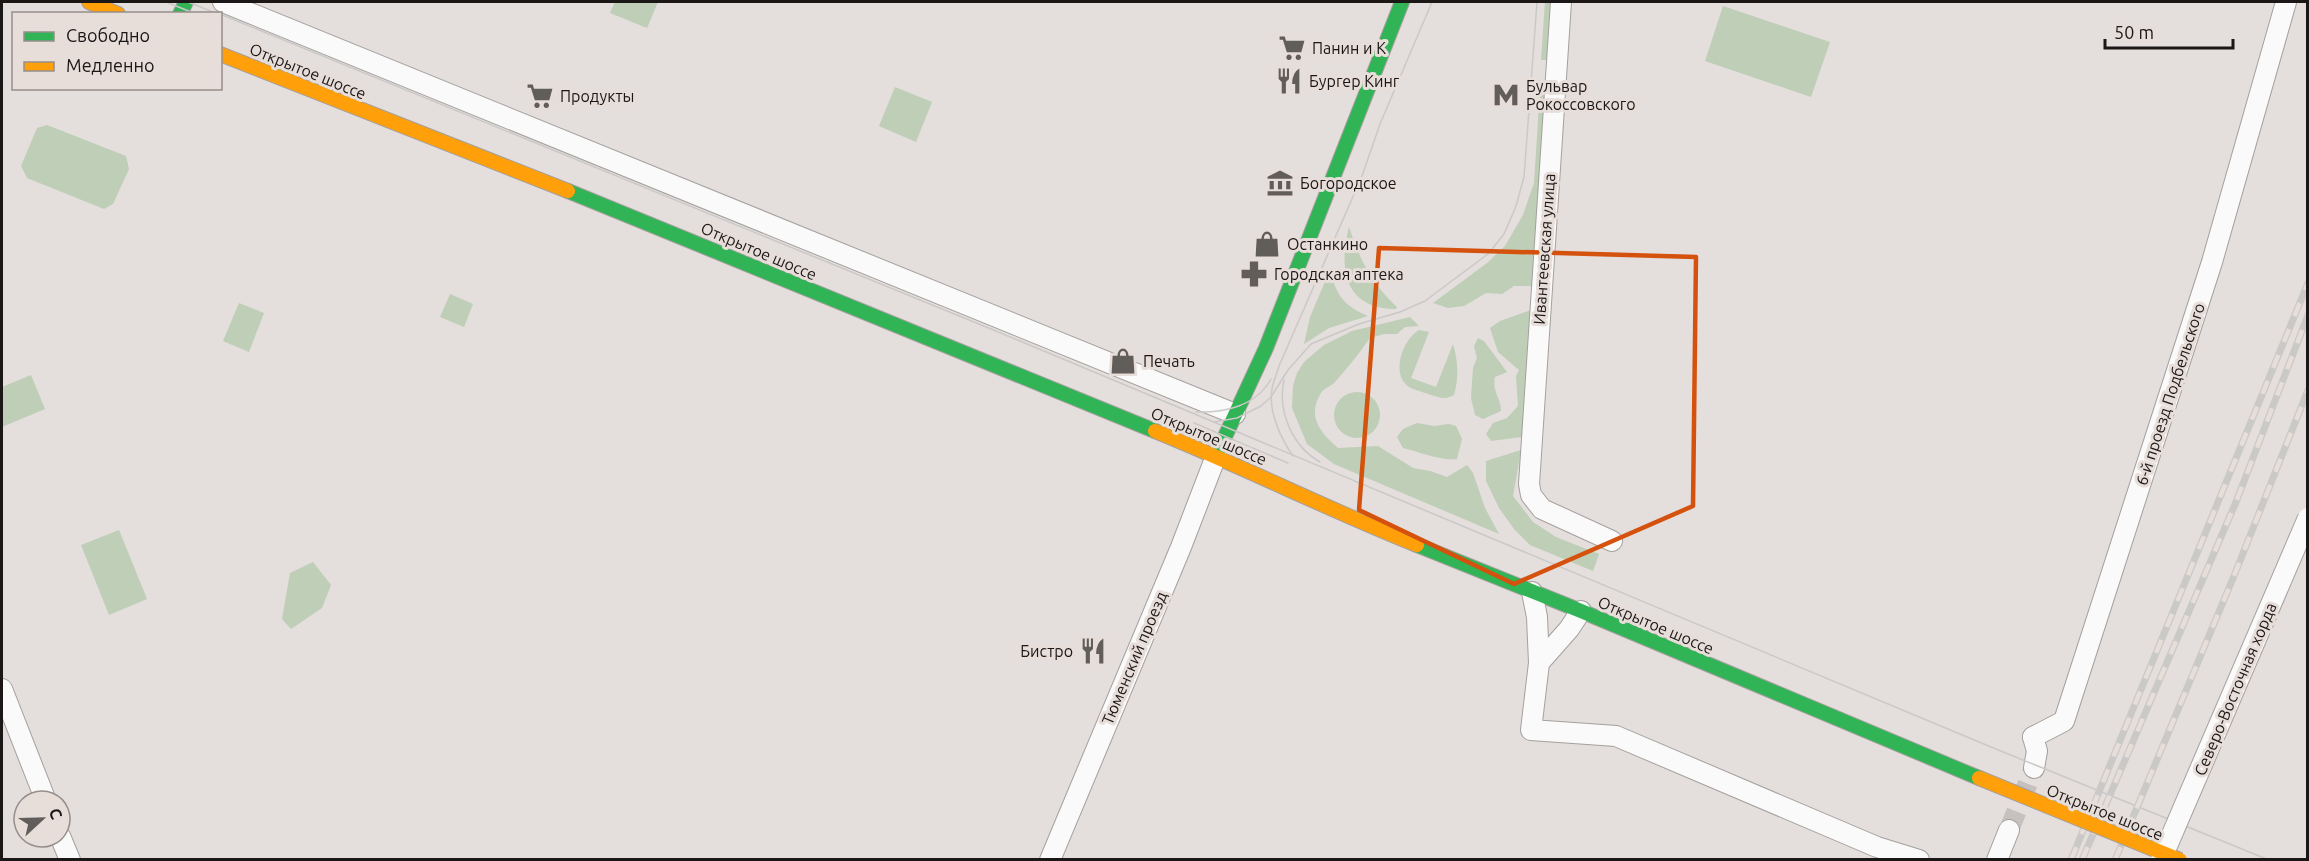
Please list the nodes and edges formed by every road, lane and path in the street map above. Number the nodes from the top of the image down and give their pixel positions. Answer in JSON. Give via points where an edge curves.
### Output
{"nodes":[{"id":1,"x":88,"y":2,"type":"edge"},
{"id":2,"x":224,"y":2,"type":"edge"},
{"id":3,"x":1402,"y":2,"type":"edge"},
{"id":4,"x":1562,"y":2,"type":"edge"},
{"id":5,"x":2286,"y":2,"type":"edge"},
{"id":6,"x":113,"y":12,"type":"edge"},
{"id":7,"x":222,"y":55,"type":"edge"},
{"id":8,"x":1235,"y":414,"type":"junction"},
{"id":9,"x":1216,"y":456,"type":"junction"},
{"id":10,"x":2307,"y":518,"type":"edge"},
{"id":11,"x":1612,"y":541,"type":"dead end"},
{"id":12,"x":1532,"y":592,"type":"junction"},
{"id":13,"x":1581,"y":611,"type":"junction"},
{"id":14,"x":1539,"y":663,"type":"junction"},
{"id":15,"x":2,"y":689,"type":"edge"},
{"id":16,"x":2034,"y":768,"type":"tunnel mouth"},
{"id":17,"x":41,"y":789,"type":"edge"},
{"id":18,"x":2009,"y":830,"type":"tunnel mouth"},
{"id":19,"x":1050,"y":860,"type":"edge"},
{"id":20,"x":1919,"y":860,"type":"edge"},
{"id":21,"x":1997,"y":860,"type":"edge"},
{"id":22,"x":2161,"y":860,"type":"edge"},
{"id":23,"x":2180,"y":860,"type":"edge"}],
"edges":[{"from":1,"to":6,"type":"main road"},
{"from":2,"to":8,"type":"street"},
{"from":3,"to":8,"type":"main road","via":[[1266,348]]},
{"from":4,"to":11,"type":"street","name":"Ивантеевская улица","via":[[1529,484],[1542,510]]},
{"from":5,"to":16,"type":"street","name":"6-й проезд Подбельского","via":[[2212,262],[2064,721],[2028,731],[2037,751]]},
{"from":7,"to":9,"type":"main road","name":"Открытое шоссе","via":[[676,234]]},
{"from":8,"to":9,"type":"main road"},
{"from":9,"to":12,"type":"main road","name":"Открытое шоссе","via":[[1362,523]]},
{"from":9,"to":19,"type":"street","name":"Тюменский проезд"},
{"from":10,"to":22,"type":"street","name":"Северо-Восточная хорда","bridge":true},
{"from":12,"to":13,"type":"main road","name":"Открытое шоссе"},
{"from":12,"to":14,"type":"street"},
{"from":13,"to":14,"type":"street"},
{"from":13,"to":23,"type":"main road","name":"Открытое шоссе","bridge":true},
{"from":14,"to":20,"type":"street","via":[[1531,730],[1616,736],[1877,847]]},
{"from":15,"to":17,"type":"street"},
{"from":18,"to":21,"type":"street"}]}
